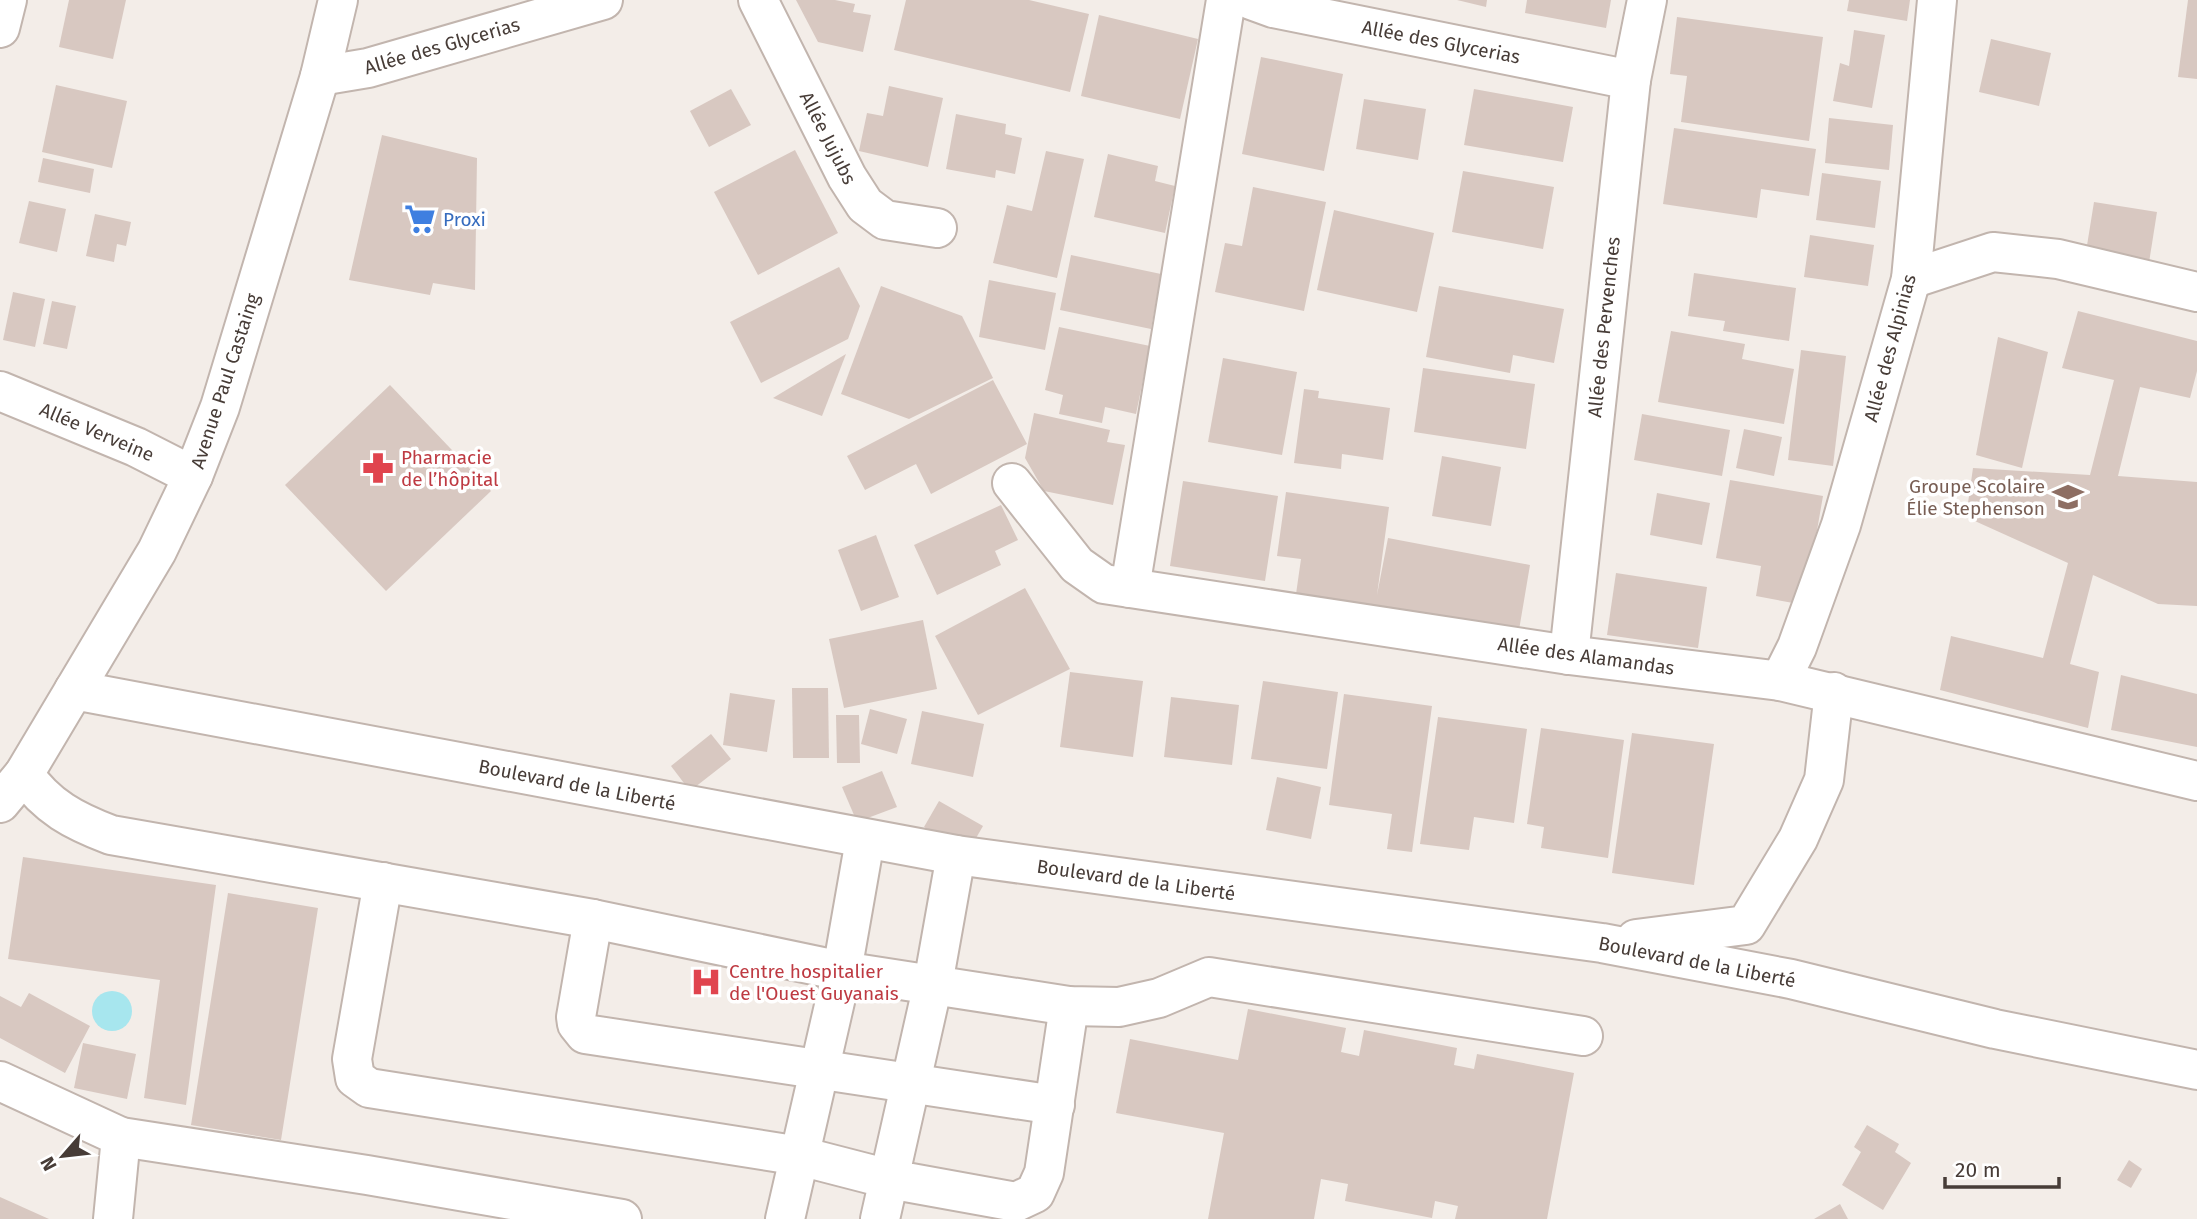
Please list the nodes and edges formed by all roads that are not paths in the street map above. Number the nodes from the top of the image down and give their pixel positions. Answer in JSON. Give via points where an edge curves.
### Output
{"nodes":[{"id":1,"x":7,"y":0,"type":"edge"},
{"id":2,"x":338,"y":0,"type":"edge"},
{"id":3,"x":603,"y":0,"type":"edge"},
{"id":4,"x":758,"y":0,"type":"edge"},
{"id":5,"x":1226,"y":0,"type":"edge"},
{"id":6,"x":1251,"y":0,"type":"edge"},
{"id":7,"x":1647,"y":0,"type":"edge"},
{"id":8,"x":1937,"y":0,"type":"edge"},
{"id":9,"x":0,"y":28,"type":"edge"},
{"id":10,"x":320,"y":76,"type":"junction"},
{"id":11,"x":1631,"y":80,"type":"junction"},
{"id":12,"x":937,"y":228,"type":"dead end"},
{"id":13,"x":1911,"y":279,"type":"junction"},
{"id":14,"x":2197,"y":292,"type":"edge"},
{"id":15,"x":0,"y":391,"type":"edge"},
{"id":16,"x":193,"y":476,"type":"junction"},
{"id":17,"x":1012,"y":483,"type":"dead end"},
{"id":18,"x":1130,"y":588,"type":"junction"},
{"id":19,"x":1569,"y":655,"type":"junction"},
{"id":20,"x":1780,"y":681,"type":"junction"},
{"id":21,"x":74,"y":690,"type":"junction"},
{"id":22,"x":1834,"y":692,"type":"junction"},
{"id":23,"x":2197,"y":781,"type":"edge"},
{"id":24,"x":12,"y":789,"type":"edge"},
{"id":25,"x":865,"y":840,"type":"junction"},
{"id":26,"x":956,"y":855,"type":"junction"},
{"id":27,"x":383,"y":882,"type":"junction"},
{"id":28,"x":593,"y":919,"type":"junction"},
{"id":29,"x":1602,"y":943,"type":"junction"},
{"id":30,"x":842,"y":971,"type":"junction"},
{"id":31,"x":933,"y":985,"type":"junction"},
{"id":32,"x":1069,"y":1006,"type":"junction"},
{"id":33,"x":1583,"y":1036,"type":"dead end"},
{"id":34,"x":821,"y":1070,"type":"junction"},
{"id":35,"x":2197,"y":1070,"type":"edge"},
{"id":36,"x":0,"y":1081,"type":"edge"},
{"id":37,"x":911,"y":1083,"type":"junction"},
{"id":38,"x":1055,"y":1105,"type":"junction"},
{"id":39,"x":121,"y":1137,"type":"junction"},
{"id":40,"x":800,"y":1156,"type":"junction"},
{"id":41,"x":889,"y":1179,"type":"junction"},
{"id":42,"x":113,"y":1219,"type":"edge"},
{"id":43,"x":622,"y":1219,"type":"edge"},
{"id":44,"x":785,"y":1219,"type":"edge"},
{"id":45,"x":880,"y":1219,"type":"edge"}],
"edges":[{"from":1,"to":9,"type":"street"},
{"from":2,"to":10,"type":"street","name":"Avenue Paul Castaing"},
{"from":3,"to":10,"type":"street","name":"Allée des Glycerias","via":[[368,68]]},
{"from":4,"to":12,"type":"street","name":"Allée Jujubs","via":[[865,205],[885,220]]},
{"from":5,"to":18,"type":"street"},
{"from":6,"to":11,"type":"street","name":"Allée des Glycerias"},
{"from":7,"to":11,"type":"street","name":"Allée des Pervenches"},
{"from":8,"to":13,"type":"street","name":"Allée des Alpinias"},
{"from":10,"to":16,"type":"street","name":"Avenue Paul Castaing","via":[[220,407]]},
{"from":11,"to":19,"type":"street","name":"Allée des Pervenches"},
{"from":13,"to":14,"type":"street","via":[[1993,252],[2058,259]]},
{"from":13,"to":20,"type":"street","name":"Allée des Alpinias","via":[[1841,526],[1797,648]]},
{"from":15,"to":16,"type":"street","name":"Allée Verveine","via":[[136,447]]},
{"from":16,"to":21,"type":"street","name":"Avenue Paul Castaing","via":[[157,551]]},
{"from":17,"to":18,"type":"street","name":"Allée des Alamandas","via":[[1077,565],[1104,584]]},
{"from":18,"to":19,"type":"street","name":"Allée des Alamandas"},
{"from":19,"to":20,"type":"street","name":"Allée des Alamandas"},
{"from":20,"to":22,"type":"street","name":"Allée des Alamandas"},
{"from":21,"to":24,"type":"street","name":"Avenue Paul Castaing"},
{"from":21,"to":25,"type":"street","name":"Boulevard de la Liberté"},
{"from":22,"to":23,"type":"street","name":"Allée des Alamandas"},
{"from":22,"to":29,"type":"street","via":[[1824,780],[1793,849],[1746,925]]},
{"from":24,"to":27,"type":"street","via":[[40,796],[58,811],[111,835]]},
{"from":25,"to":26,"type":"street","name":"Boulevard de la Liberté"},
{"from":25,"to":30,"type":"street"},
{"from":26,"to":29,"type":"street","name":"Boulevard de la Liberté"},
{"from":26,"to":31,"type":"street"},
{"from":27,"to":28,"type":"street"},
{"from":27,"to":40,"type":"street","via":[[352,1059],[355,1078],[369,1088]]},
{"from":28,"to":30,"type":"street"},
{"from":28,"to":34,"type":"street","via":[[576,1017],[585,1034]]},
{"from":29,"to":35,"type":"street","name":"Boulevard de la Liberté","via":[[1791,979],[1995,1029]]},
{"from":30,"to":31,"type":"street"},
{"from":30,"to":34,"type":"street"},
{"from":31,"to":32,"type":"street"},
{"from":31,"to":37,"type":"street"},
{"from":32,"to":33,"type":"street","via":[[1119,1007],[1159,998],[1209,977]]},
{"from":32,"to":38,"type":"street"},
{"from":34,"to":37,"type":"street"},
{"from":34,"to":40,"type":"street"},
{"from":36,"to":39,"type":"street"},
{"from":37,"to":38,"type":"street"},
{"from":37,"to":41,"type":"street"},
{"from":38,"to":41,"type":"street","via":[[1044,1173],[1035,1193],[1026,1198],[1016,1202]]},
{"from":39,"to":42,"type":"street"},
{"from":39,"to":43,"type":"street"},
{"from":40,"to":41,"type":"street"},
{"from":40,"to":44,"type":"street"},
{"from":41,"to":45,"type":"street"}]}
